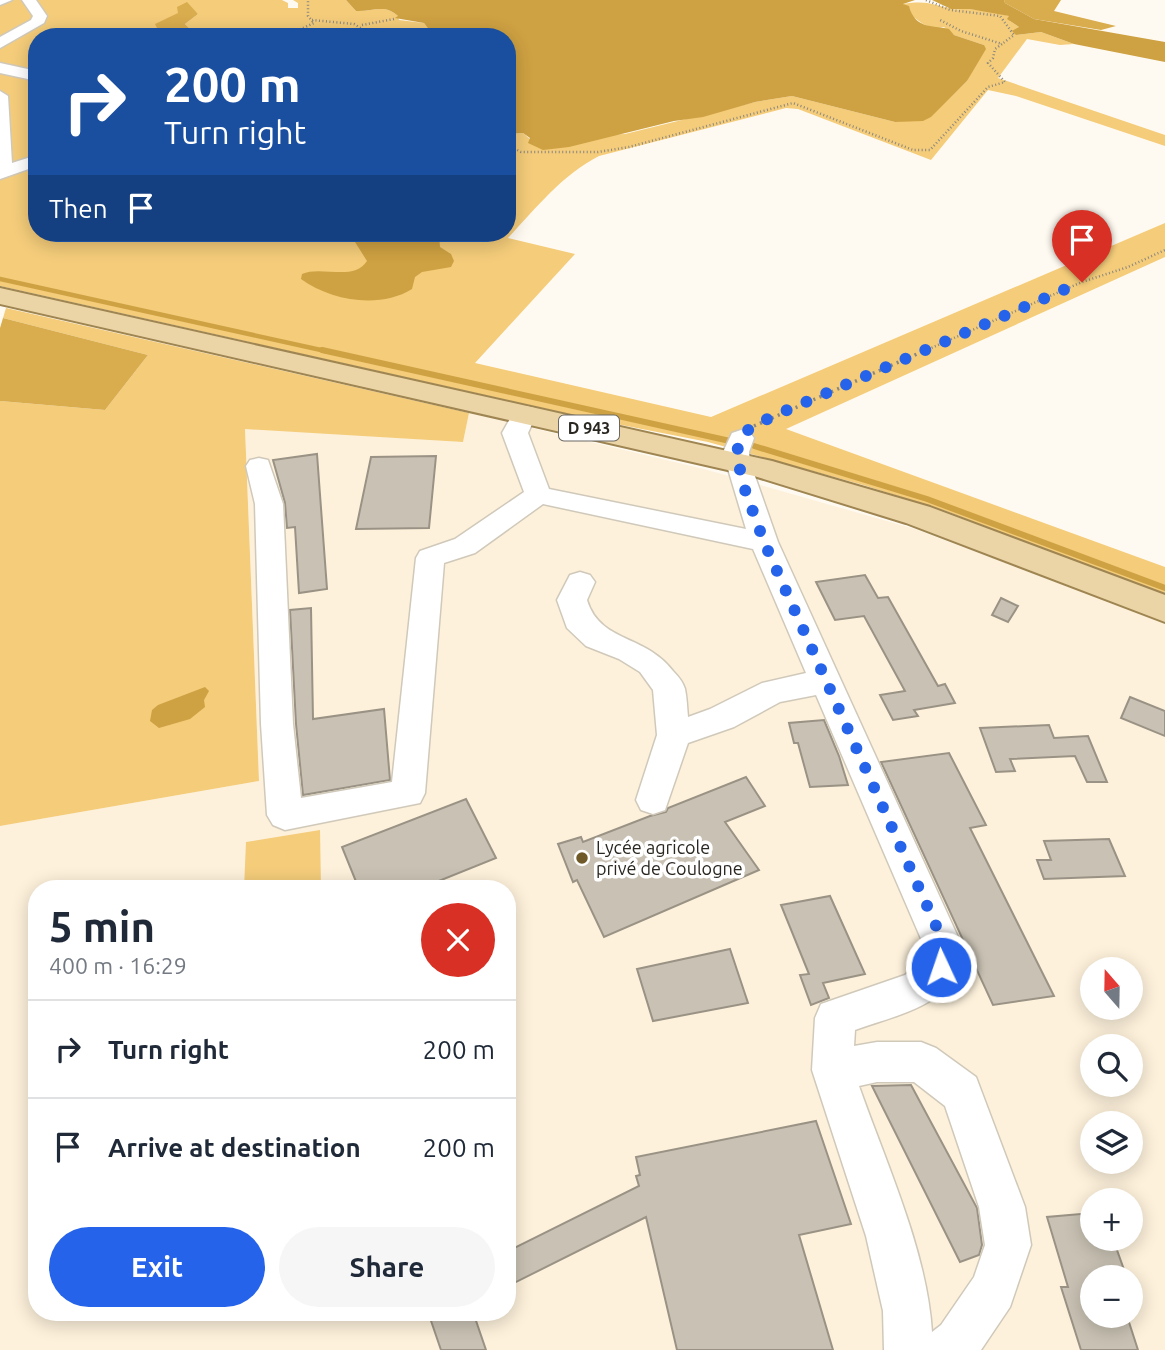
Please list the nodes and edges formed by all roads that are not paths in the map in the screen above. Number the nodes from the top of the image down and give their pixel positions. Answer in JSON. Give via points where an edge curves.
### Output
{"nodes":[{"id":1,"x":29,"y":0,"type":"edge"},
{"id":2,"x":0,"y":43,"type":"edge"},
{"id":3,"x":0,"y":68,"type":"edge"},
{"id":4,"x":28,"y":74,"type":"edge"},
{"id":5,"x":15,"y":91,"type":"edge"},
{"id":6,"x":5,"y":159,"type":"edge"},
{"id":7,"x":28,"y":160,"type":"edge"},
{"id":8,"x":0,"y":296,"type":"edge"},
{"id":9,"x":526,"y":413,"type":"junction"},
{"id":10,"x":739,"y":450,"type":"junction"},
{"id":11,"x":259,"y":466,"type":"dead end"},
{"id":12,"x":538,"y":495,"type":"junction"},
{"id":13,"x":764,"y":542,"type":"junction"},
{"id":14,"x":580,"y":582,"type":"dead end"},
{"id":15,"x":1165,"y":609,"type":"edge"},
{"id":16,"x":825,"y":682,"type":"junction"},
{"id":17,"x":674,"y":735,"type":"junction"},
{"id":18,"x":653,"y":800,"type":"dead end"},
{"id":19,"x":833,"y":1070,"type":"junction"},
{"id":20,"x":909,"y":1350,"type":"edge"},
{"id":21,"x":949,"y":1350,"type":"edge"}],
"edges":[{"from":1,"to":2,"type":"street","via":[[40,16],[37,23]]},
{"from":3,"to":4,"type":"street"},
{"from":5,"to":6,"type":"street"},
{"from":6,"to":7,"type":"street"},
{"from":8,"to":9,"type":"main road","number":"D 943"},
{"from":9,"to":10,"type":"main road","number":"D 943"},
{"from":9,"to":12,"type":"street","via":[[515,433]]},
{"from":10,"to":13,"type":"street"},
{"from":10,"to":15,"type":"main road","number":"D 943"},
{"from":11,"to":12,"type":"street","via":[[269,504],[285,815],[408,793],[430,558],[466,546]]},
{"from":12,"to":13,"type":"street"},
{"from":13,"to":16,"type":"street"},
{"from":14,"to":17,"type":"street","via":[[572,600],[578,620],[597,638],[651,664],[669,688]]},
{"from":16,"to":17,"type":"street","via":[[773,691],[722,718]]},
{"from":16,"to":19,"type":"street","via":[[944,948],[941,967],[927,983],[835,1018]]},
{"from":17,"to":18,"type":"street"},
{"from":19,"to":20,"type":"street","via":[[889,1236],[907,1311]]},
{"from":19,"to":21,"type":"street","via":[[877,1062],[921,1062],[961,1092],[1002,1207],[1007,1245],[993,1290]]}]}
